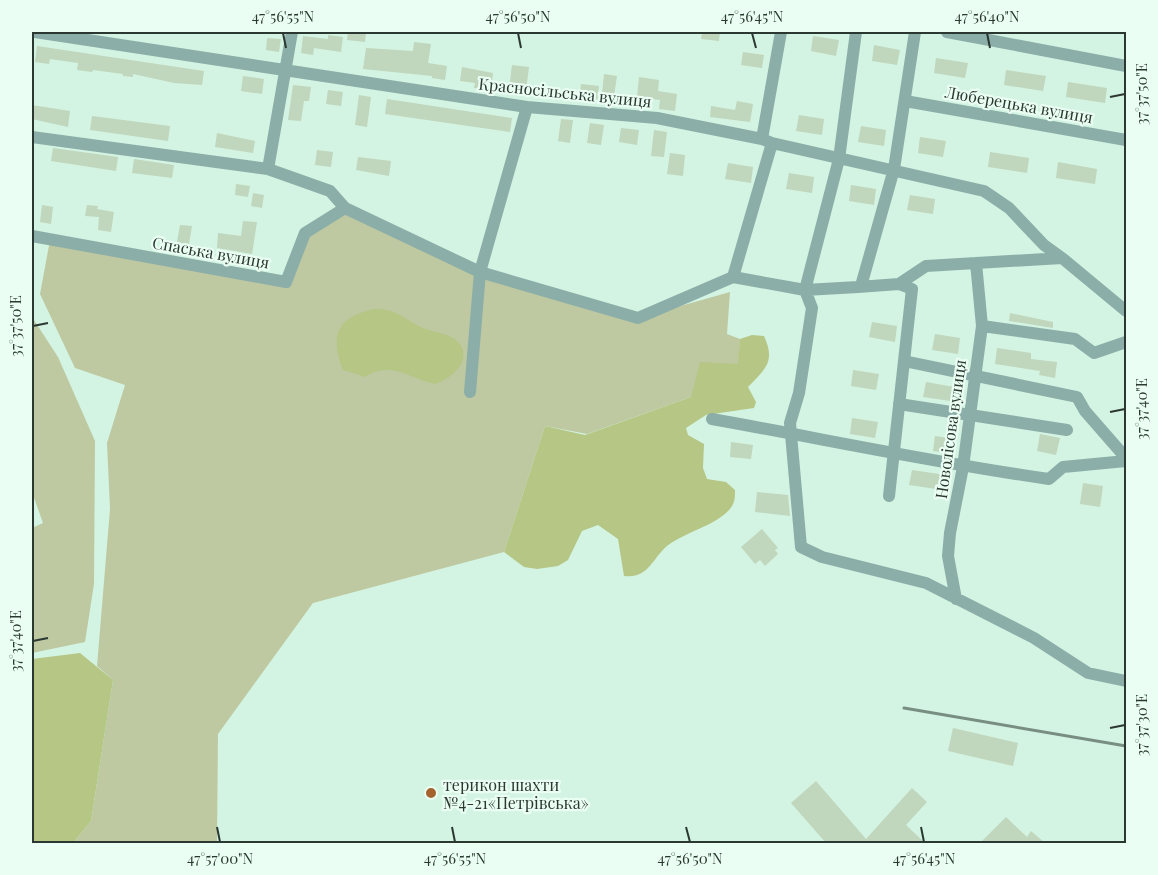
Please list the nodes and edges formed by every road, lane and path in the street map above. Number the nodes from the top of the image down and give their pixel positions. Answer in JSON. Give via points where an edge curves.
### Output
{"nodes":[{"id":1,"x":35,"y":32,"type":"edge"},
{"id":2,"x":292,"y":32,"type":"edge"},
{"id":3,"x":781,"y":32,"type":"edge"},
{"id":4,"x":856,"y":32,"type":"edge"},
{"id":5,"x":915,"y":32,"type":"edge"},
{"id":6,"x":947,"y":32,"type":"edge"},
{"id":7,"x":1126,"y":66,"type":"edge"},
{"id":8,"x":284,"y":71,"type":"junction"},
{"id":9,"x":905,"y":101,"type":"junction"},
{"id":10,"x":527,"y":108,"type":"junction"},
{"id":11,"x":32,"y":137,"type":"edge"},
{"id":12,"x":1126,"y":140,"type":"edge"},
{"id":13,"x":767,"y":141,"type":"junction"},
{"id":14,"x":838,"y":159,"type":"junction"},
{"id":15,"x":268,"y":169,"type":"junction"},
{"id":16,"x":894,"y":169,"type":"junction"},
{"id":17,"x":345,"y":208,"type":"junction"},
{"id":18,"x":32,"y":236,"type":"edge"},
{"id":19,"x":1062,"y":258,"type":"junction"},
{"id":20,"x":976,"y":263,"type":"junction"},
{"id":21,"x":480,"y":272,"type":"junction"},
{"id":22,"x":733,"y":277,"type":"junction"},
{"id":23,"x":899,"y":284,"type":"junction"},
{"id":24,"x":861,"y":286,"type":"junction"},
{"id":25,"x":805,"y":290,"type":"junction"},
{"id":26,"x":1126,"y":311,"type":"edge"},
{"id":27,"x":982,"y":326,"type":"junction"},
{"id":28,"x":1126,"y":342,"type":"edge"},
{"id":29,"x":904,"y":361,"type":"junction"},
{"id":30,"x":975,"y":378,"type":"junction"},
{"id":31,"x":470,"y":392,"type":"dead end"},
{"id":32,"x":899,"y":404,"type":"junction"},
{"id":33,"x":970,"y":416,"type":"junction"},
{"id":34,"x":712,"y":419,"type":"dead end"},
{"id":35,"x":1067,"y":430,"type":"dead end"},
{"id":36,"x":894,"y":451,"type":"junction"},
{"id":37,"x":1126,"y":460,"type":"edge"},
{"id":38,"x":963,"y":467,"type":"junction"},
{"id":39,"x":889,"y":496,"type":"dead end"},
{"id":40,"x":956,"y":599,"type":"junction"},
{"id":41,"x":1126,"y":681,"type":"edge"}],
"edges":[{"from":1,"to":8,"type":"street","name":"Красносільська вулиця"},
{"from":2,"to":8,"type":"street"},
{"from":3,"to":13,"type":"street"},
{"from":4,"to":14,"type":"street"},
{"from":5,"to":9,"type":"street"},
{"from":6,"to":7,"type":"street"},
{"from":8,"to":10,"type":"street","name":"Красносільська вулиця"},
{"from":8,"to":15,"type":"street"},
{"from":9,"to":12,"type":"street","name":"Люберецька вулиця"},
{"from":9,"to":16,"type":"street"},
{"from":10,"to":13,"type":"street","name":"Красносільська вулиця","via":[[657,118]]},
{"from":10,"to":21,"type":"street"},
{"from":11,"to":15,"type":"street"},
{"from":13,"to":14,"type":"street","name":"Красносільська вулиця"},
{"from":13,"to":22,"type":"street"},
{"from":14,"to":16,"type":"street","name":"Красносільська вулиця"},
{"from":14,"to":25,"type":"street"},
{"from":15,"to":17,"type":"street","via":[[330,191]]},
{"from":16,"to":19,"type":"street","name":"Красносільська вулиця","via":[[984,191],[1009,208]]},
{"from":16,"to":24,"type":"street"},
{"from":17,"to":18,"type":"street","name":"Спаська вулиця","via":[[305,233],[286,282]]},
{"from":17,"to":21,"type":"street"},
{"from":19,"to":20,"type":"street"},
{"from":19,"to":26,"type":"street","name":"Красносільська вулиця"},
{"from":20,"to":23,"type":"street","via":[[926,266]]},
{"from":20,"to":27,"type":"street","name":"Новолісова вулиця"},
{"from":21,"to":22,"type":"street","via":[[638,318]]},
{"from":21,"to":31,"type":"street"},
{"from":22,"to":25,"type":"street"},
{"from":23,"to":24,"type":"street"},
{"from":23,"to":29,"type":"street","via":[[912,289]]},
{"from":24,"to":25,"type":"street"},
{"from":25,"to":40,"type":"street","via":[[812,308],[799,393],[790,423],[801,547],[822,557],[926,583]]},
{"from":27,"to":28,"type":"street","via":[[1075,339],[1094,352]]},
{"from":27,"to":30,"type":"street","name":"Новолісова вулиця"},
{"from":29,"to":30,"type":"street"},
{"from":29,"to":32,"type":"street"},
{"from":30,"to":33,"type":"street","name":"Новолісова вулиця"},
{"from":30,"to":37,"type":"street","via":[[1077,397],[1084,411]]},
{"from":32,"to":33,"type":"street"},
{"from":32,"to":36,"type":"street"},
{"from":33,"to":35,"type":"street"},
{"from":33,"to":38,"type":"street","name":"Новолісова вулиця"},
{"from":34,"to":36,"type":"street"},
{"from":36,"to":38,"type":"street"},
{"from":36,"to":39,"type":"street"},
{"from":37,"to":38,"type":"street","via":[[1063,467],[1049,479]]},
{"from":38,"to":40,"type":"street","name":"Новолісова вулиця","via":[[948,556]]},
{"from":40,"to":41,"type":"street","via":[[1034,638],[1088,673]]}]}
